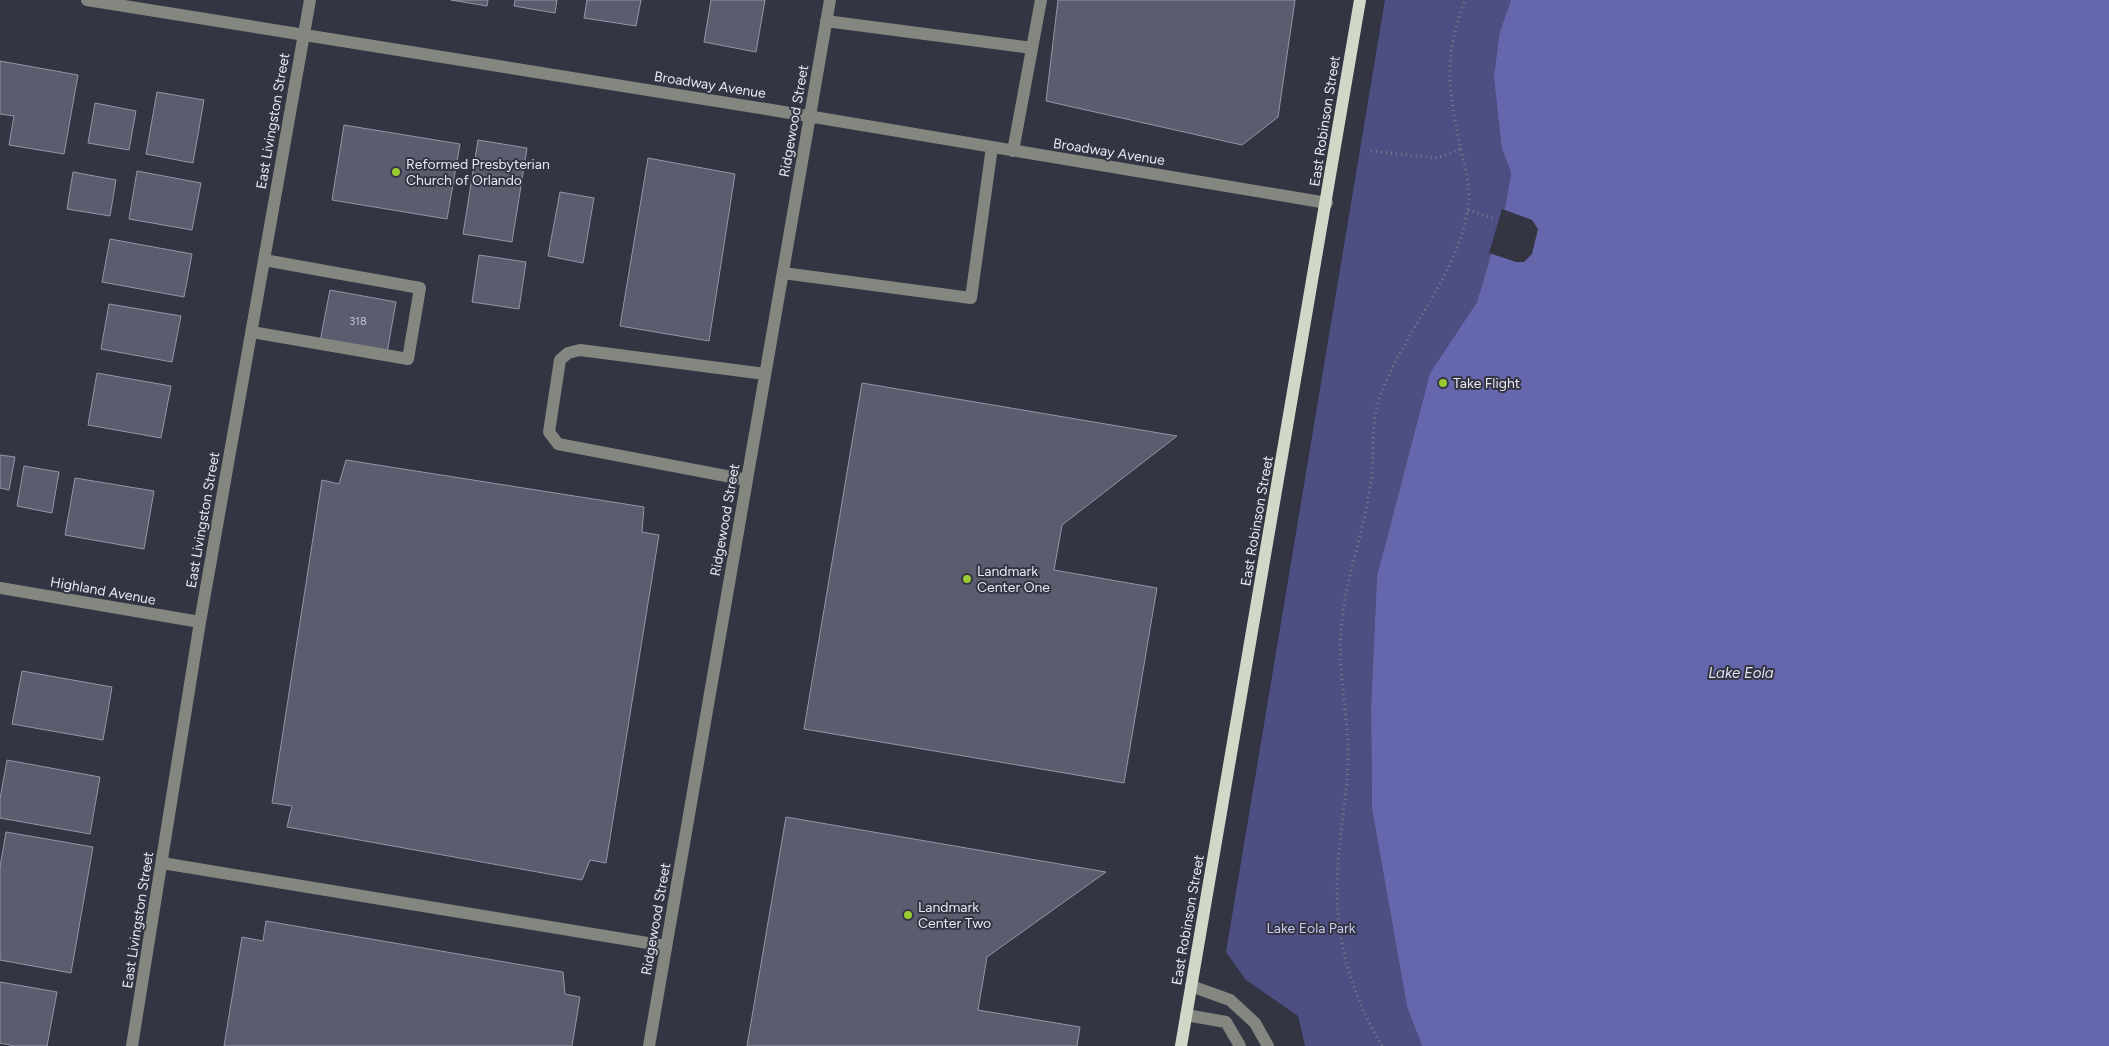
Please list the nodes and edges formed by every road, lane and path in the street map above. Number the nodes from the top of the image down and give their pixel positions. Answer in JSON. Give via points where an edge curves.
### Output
{"nodes":[{"id":1,"x":87,"y":0,"type":"edge"},
{"id":2,"x":310,"y":0,"type":"edge"},
{"id":3,"x":830,"y":0,"type":"edge"},
{"id":4,"x":1041,"y":0,"type":"edge"},
{"id":5,"x":1360,"y":0,"type":"edge"},
{"id":6,"x":1465,"y":0,"type":"edge"},
{"id":7,"x":826,"y":21,"type":"junction"},
{"id":8,"x":304,"y":35,"type":"junction"},
{"id":9,"x":1032,"y":48,"type":"junction"},
{"id":10,"x":810,"y":117,"type":"junction"},
{"id":11,"x":992,"y":147,"type":"junction"},
{"id":12,"x":1460,"y":149,"type":"junction"},
{"id":13,"x":1013,"y":151,"type":"junction"},
{"id":14,"x":1371,"y":151,"type":"dead end"},
{"id":15,"x":1326,"y":203,"type":"junction"},
{"id":16,"x":1468,"y":210,"type":"junction"},
{"id":17,"x":1493,"y":218,"type":"dead end"},
{"id":18,"x":264,"y":260,"type":"junction"},
{"id":19,"x":783,"y":273,"type":"junction"},
{"id":20,"x":252,"y":332,"type":"junction"},
{"id":21,"x":765,"y":374,"type":"junction"},
{"id":22,"x":747,"y":480,"type":"junction"},
{"id":23,"x":0,"y":588,"type":"edge"},
{"id":24,"x":200,"y":622,"type":"junction"},
{"id":25,"x":162,"y":863,"type":"junction"},
{"id":26,"x":666,"y":946,"type":"junction"},
{"id":27,"x":1191,"y":986,"type":"junction"},
{"id":28,"x":1186,"y":1014,"type":"junction"},
{"id":29,"x":132,"y":1046,"type":"edge"},
{"id":30,"x":649,"y":1046,"type":"edge"},
{"id":31,"x":1181,"y":1046,"type":"edge"},
{"id":32,"x":1240,"y":1046,"type":"edge"},
{"id":33,"x":1268,"y":1046,"type":"edge"},
{"id":34,"x":1382,"y":1046,"type":"edge"}],
"edges":[{"from":1,"to":8,"type":"street","name":"Broadway Avenue"},
{"from":2,"to":8,"type":"street","name":"East Livingston Street"},
{"from":3,"to":7,"type":"street","name":"Ridgewood Street"},
{"from":4,"to":9,"type":"street"},
{"from":5,"to":15,"type":"main road","name":"East Robinson Street"},
{"from":6,"to":12,"type":"path","via":[[1449,54],[1449,88]]},
{"from":7,"to":9,"type":"street"},
{"from":7,"to":10,"type":"street","name":"Ridgewood Street"},
{"from":8,"to":10,"type":"street","name":"Broadway Avenue"},
{"from":8,"to":18,"type":"street","name":"East Livingston Street"},
{"from":9,"to":13,"type":"street"},
{"from":10,"to":11,"type":"street","name":"Broadway Avenue"},
{"from":10,"to":19,"type":"street","name":"Ridgewood Street"},
{"from":11,"to":13,"type":"street","name":"Broadway Avenue"},
{"from":11,"to":19,"type":"street","via":[[971,298]]},
{"from":12,"to":14,"type":"path","via":[[1438,158]]},
{"from":12,"to":16,"type":"path","via":[[1468,183]]},
{"from":13,"to":15,"type":"street","name":"Broadway Avenue"},
{"from":15,"to":27,"type":"main road","name":"East Robinson Street"},
{"from":16,"to":17,"type":"path"},
{"from":16,"to":34,"type":"path","via":[[1463,232],[1445,272],[1391,369],[1378,403],[1371,481],[1341,622],[1339,668],[1348,758],[1337,866],[1337,915],[1343,956]]},
{"from":18,"to":20,"type":"street","name":"East Livingston Street"},
{"from":18,"to":20,"type":"street","via":[[420,288],[408,359]]},
{"from":19,"to":21,"type":"street","name":"Ridgewood Street"},
{"from":20,"to":24,"type":"street","name":"East Livingston Street"},
{"from":21,"to":22,"type":"street","name":"Ridgewood Street"},
{"from":21,"to":22,"type":"street","via":[[580,350],[568,353],[560,360],[549,432],[558,444]]},
{"from":22,"to":26,"type":"street","name":"Ridgewood Street"},
{"from":23,"to":24,"type":"street","name":"Highland Avenue"},
{"from":24,"to":25,"type":"street","name":"East Livingston Street"},
{"from":25,"to":26,"type":"street"},
{"from":25,"to":29,"type":"street","name":"East Livingston Street"},
{"from":26,"to":30,"type":"street","name":"Ridgewood Street"},
{"from":27,"to":28,"type":"main road","name":"East Robinson Street"},
{"from":27,"to":33,"type":"street","via":[[1230,1000],[1255,1023]]},
{"from":28,"to":31,"type":"main road","name":"East Robinson Street"},
{"from":28,"to":32,"type":"street","via":[[1226,1022]]}]}
